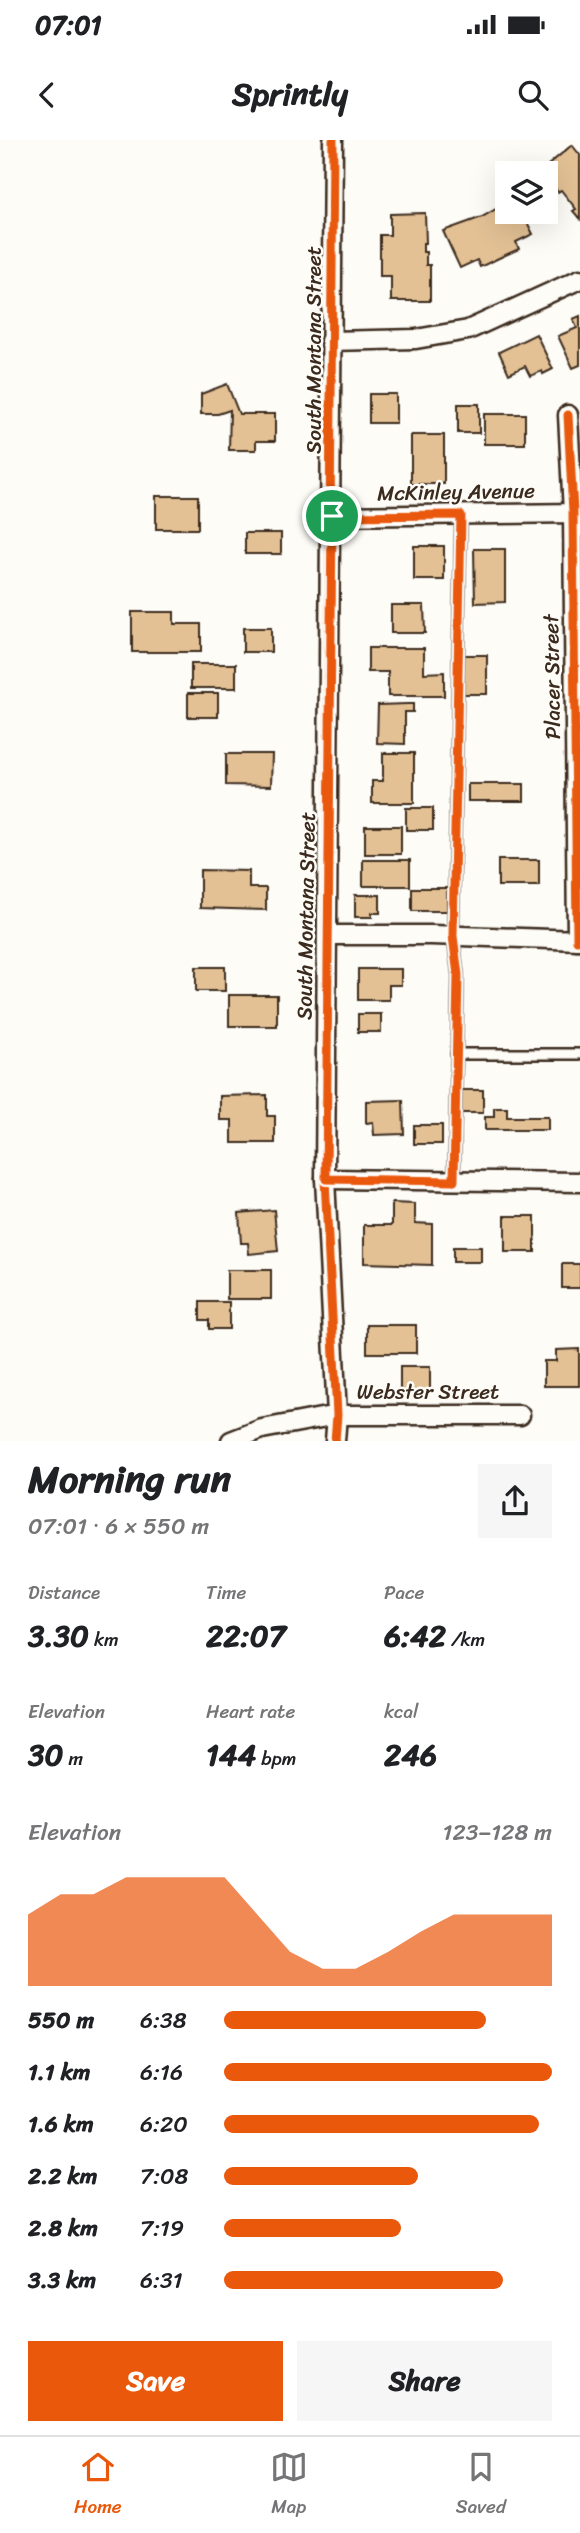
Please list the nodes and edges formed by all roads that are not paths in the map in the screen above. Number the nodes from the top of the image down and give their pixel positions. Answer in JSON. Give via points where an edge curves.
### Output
{"nodes":[{"id":1,"x":333,"y":140,"type":"edge"},
{"id":2,"x":580,"y":279,"type":"edge"},
{"id":3,"x":330,"y":341,"type":"junction"},
{"id":4,"x":568,"y":415,"type":"dead end"},
{"id":5,"x":576,"y":513,"type":"edge"},
{"id":6,"x":461,"y":515,"type":"junction"},
{"id":7,"x":332,"y":516,"type":"junction"},
{"id":8,"x":329,"y":936,"type":"junction"},
{"id":9,"x":453,"y":936,"type":"junction"},
{"id":10,"x":579,"y":940,"type":"edge"},
{"id":11,"x":456,"y":1054,"type":"junction"},
{"id":12,"x":580,"y":1054,"type":"edge"},
{"id":13,"x":326,"y":1179,"type":"junction"},
{"id":14,"x":454,"y":1181,"type":"junction"},
{"id":15,"x":580,"y":1182,"type":"edge"},
{"id":16,"x":337,"y":1415,"type":"junction"},
{"id":17,"x":520,"y":1415,"type":"dead end"},
{"id":18,"x":231,"y":1441,"type":"edge"},
{"id":19,"x":335,"y":1441,"type":"edge"}],
"edges":[{"from":1,"to":3,"type":"street","name":"South Montana Street"},
{"from":2,"to":3,"type":"street","via":[[468,330],[416,339]]},
{"from":3,"to":7,"type":"street","name":"South Montana Street"},
{"from":4,"to":5,"type":"street","name":"Placer Street"},
{"from":5,"to":6,"type":"street","name":"McKinley Avenue"},
{"from":5,"to":10,"type":"street","name":"Placer Street"},
{"from":6,"to":7,"type":"street","name":"McKinley Avenue"},
{"from":6,"to":9,"type":"lane"},
{"from":7,"to":8,"type":"street","name":"South Montana Street"},
{"from":8,"to":9,"type":"street"},
{"from":8,"to":13,"type":"street","name":"South Montana Street"},
{"from":9,"to":10,"type":"street"},
{"from":9,"to":11,"type":"lane","via":[[458,975]]},
{"from":11,"to":12,"type":"lane"},
{"from":11,"to":14,"type":"lane"},
{"from":13,"to":14,"type":"street"},
{"from":13,"to":16,"type":"street","name":"South Montana Street"},
{"from":14,"to":15,"type":"street"},
{"from":16,"to":17,"type":"street","name":"Webster Street"},
{"from":16,"to":18,"type":"street","name":"Webster Street","via":[[262,1429]]},
{"from":16,"to":19,"type":"street","name":"South Montana Street"}]}
